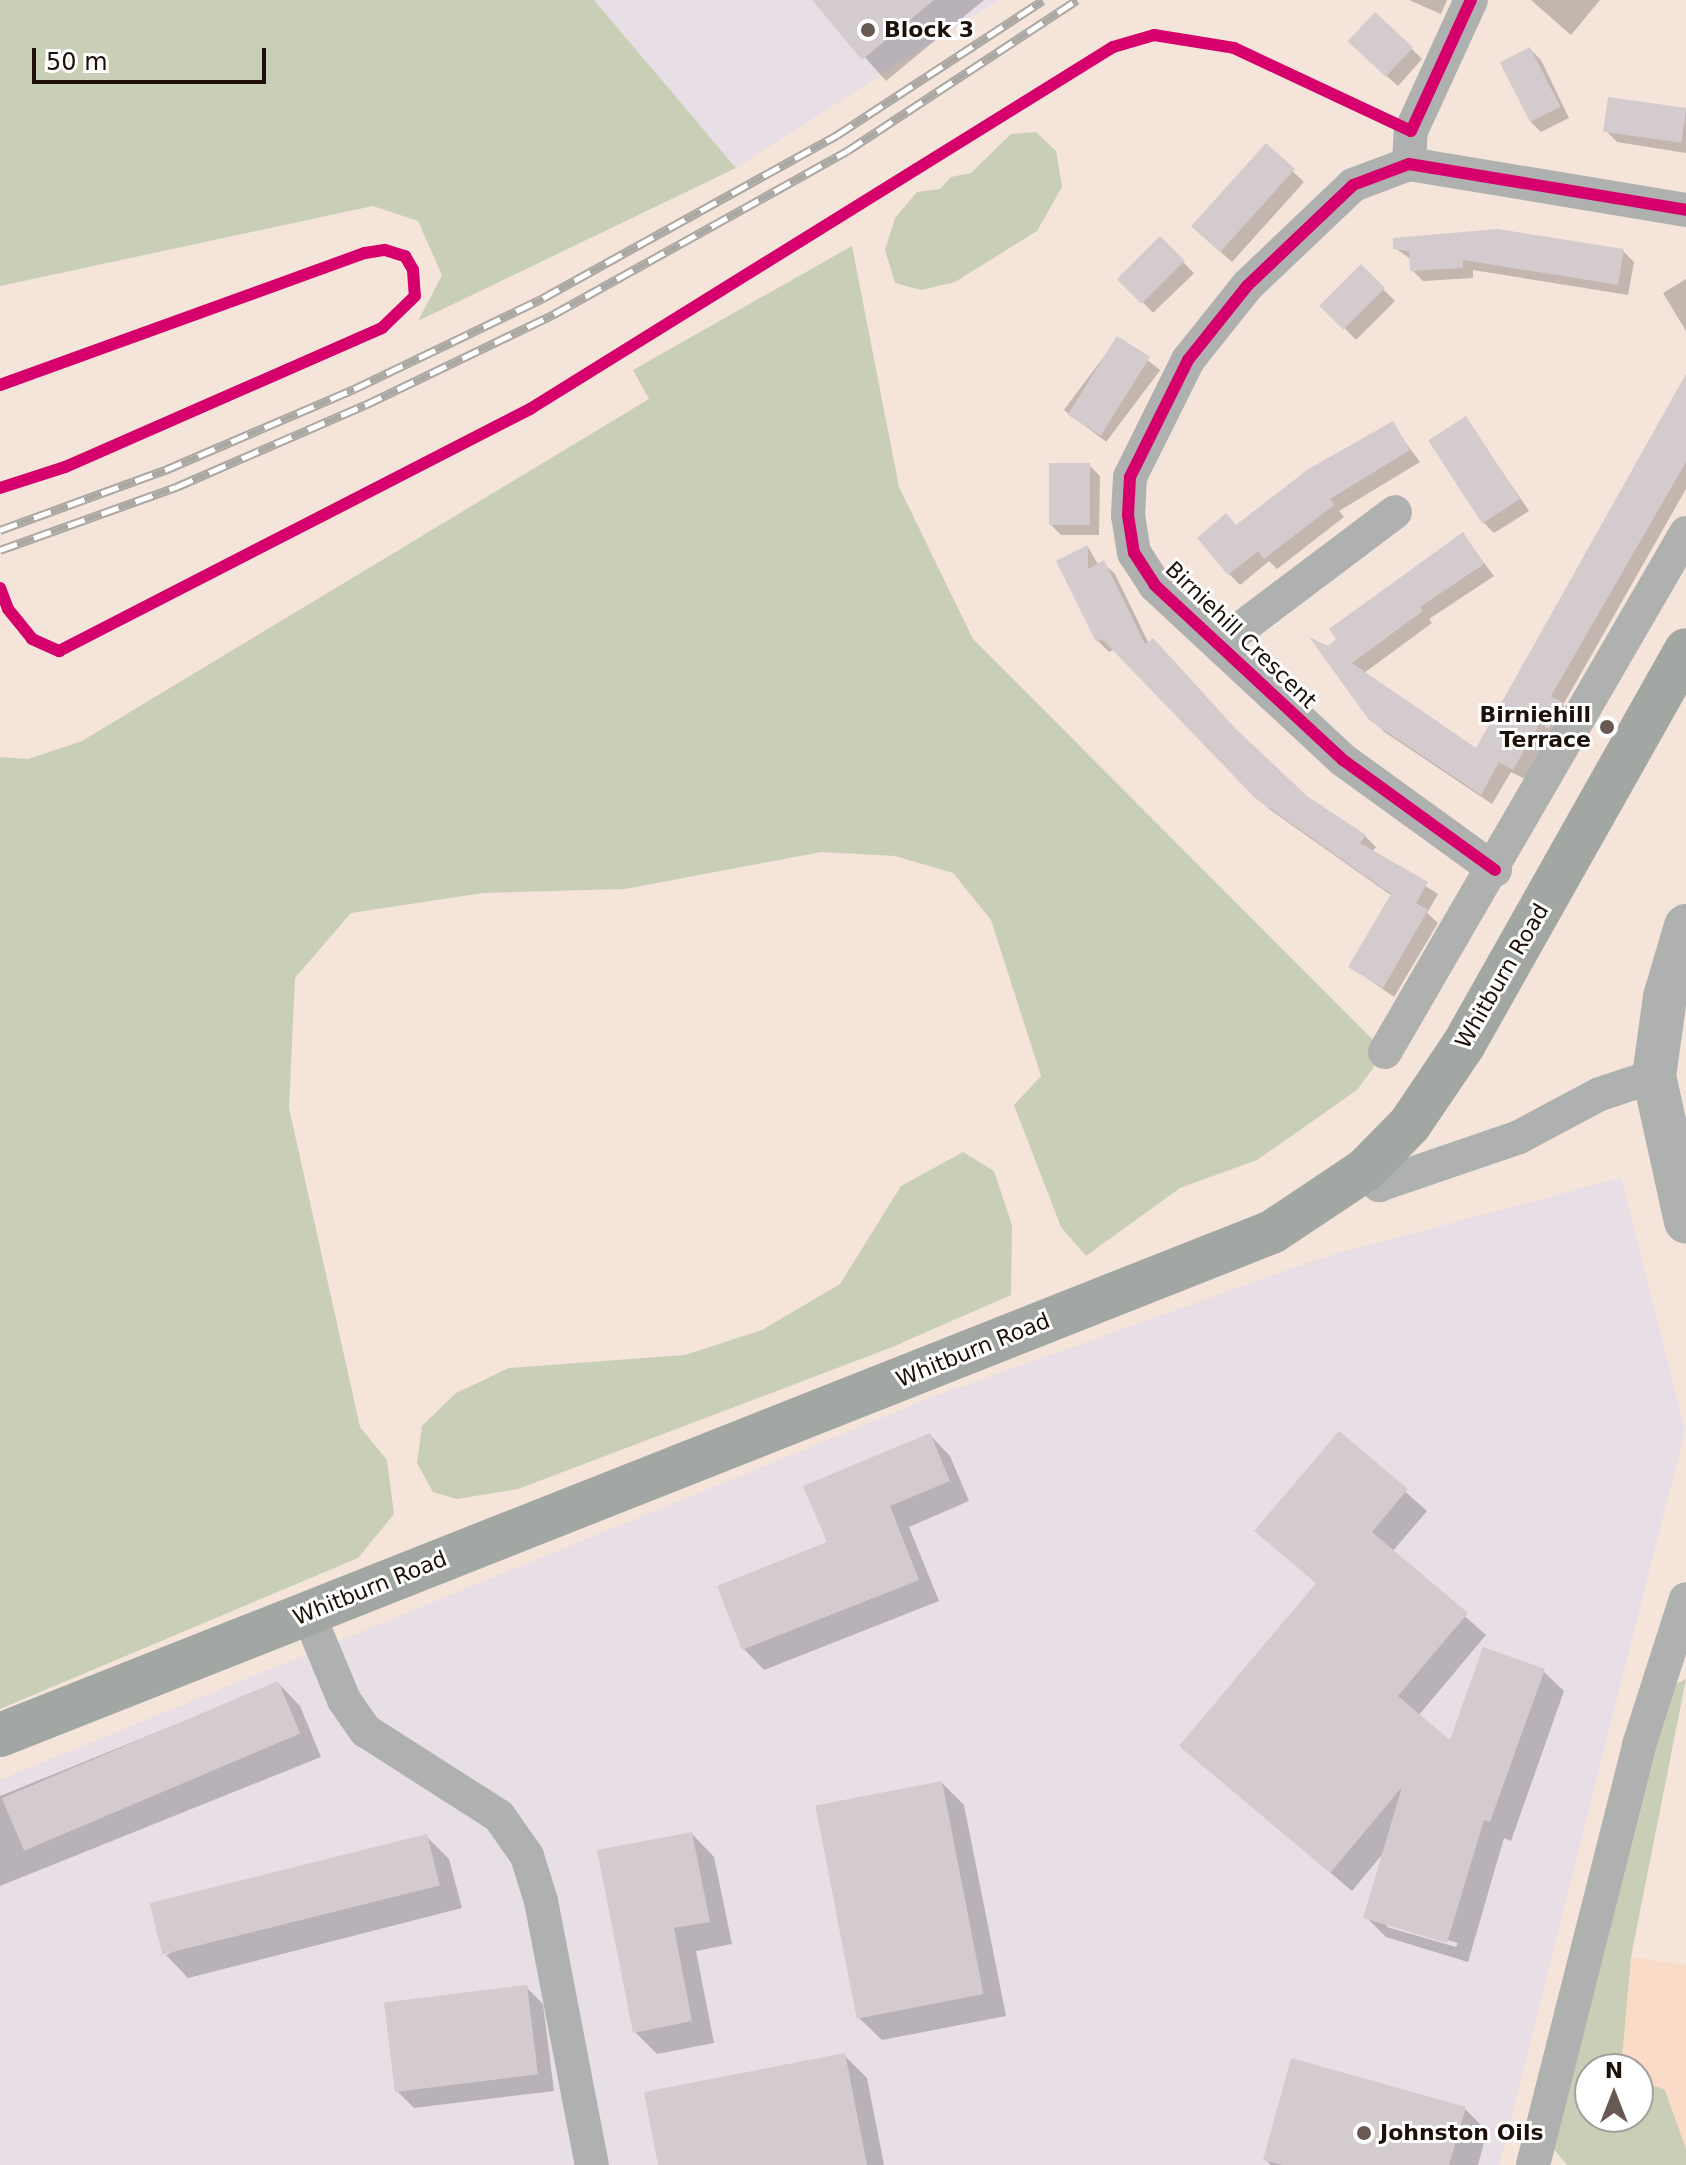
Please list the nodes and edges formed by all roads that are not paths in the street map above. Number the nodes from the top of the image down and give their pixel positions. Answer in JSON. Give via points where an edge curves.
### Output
{"nodes":[{"id":1,"x":1471,"y":0,"type":"edge"},
{"id":2,"x":1409,"y":164,"type":"junction"},
{"id":3,"x":1686,"y":210,"type":"edge"},
{"id":4,"x":1395,"y":512,"type":"dead end"},
{"id":5,"x":1686,"y":533,"type":"edge"},
{"id":6,"x":1220,"y":644,"type":"junction"},
{"id":7,"x":1686,"y":650,"type":"edge"},
{"id":8,"x":1495,"y":870,"type":"junction"},
{"id":9,"x":1686,"y":926,"type":"edge"},
{"id":10,"x":1385,"y":1052,"type":"dead end"},
{"id":11,"x":1654,"y":1076,"type":"junction"},
{"id":12,"x":1365,"y":1170,"type":"junction"},
{"id":13,"x":1686,"y":1222,"type":"edge"},
{"id":14,"x":1686,"y":1599,"type":"edge"},
{"id":15,"x":308,"y":1613,"type":"junction"},
{"id":16,"x":0,"y":1735,"type":"edge"},
{"id":17,"x":592,"y":2165,"type":"edge"},
{"id":18,"x":1533,"y":2165,"type":"edge"}],
"edges":[{"from":1,"to":2,"type":"street","via":[[1411,131]]},
{"from":2,"to":3,"type":"street","name":"Birniehill Crescent"},
{"from":2,"to":6,"type":"street","name":"Birniehill Crescent","via":[[1353,185],[1247,286],[1188,360],[1130,477],[1134,553],[1155,585]]},
{"from":4,"to":6,"type":"street"},
{"from":5,"to":8,"type":"street"},
{"from":6,"to":8,"type":"street","name":"Birniehill Crescent","via":[[1343,760]]},
{"from":7,"to":12,"type":"main road","name":"Whitburn Road","via":[[1464,1044],[1410,1124]]},
{"from":8,"to":10,"type":"street"},
{"from":9,"to":11,"type":"street","via":[[1665,997]]},
{"from":11,"to":12,"type":"street","via":[[1600,1094],[1519,1137],[1379,1185]]},
{"from":11,"to":13,"type":"street"},
{"from":12,"to":15,"type":"main road","name":"Whitburn Road","via":[[1272,1232]]},
{"from":14,"to":18,"type":"street","via":[[1639,1745]]},
{"from":15,"to":16,"type":"main road","name":"Whitburn Road"},
{"from":15,"to":17,"type":"street","via":[[344,1700],[366,1731],[499,1816],[527,1856],[541,1901]]}]}
